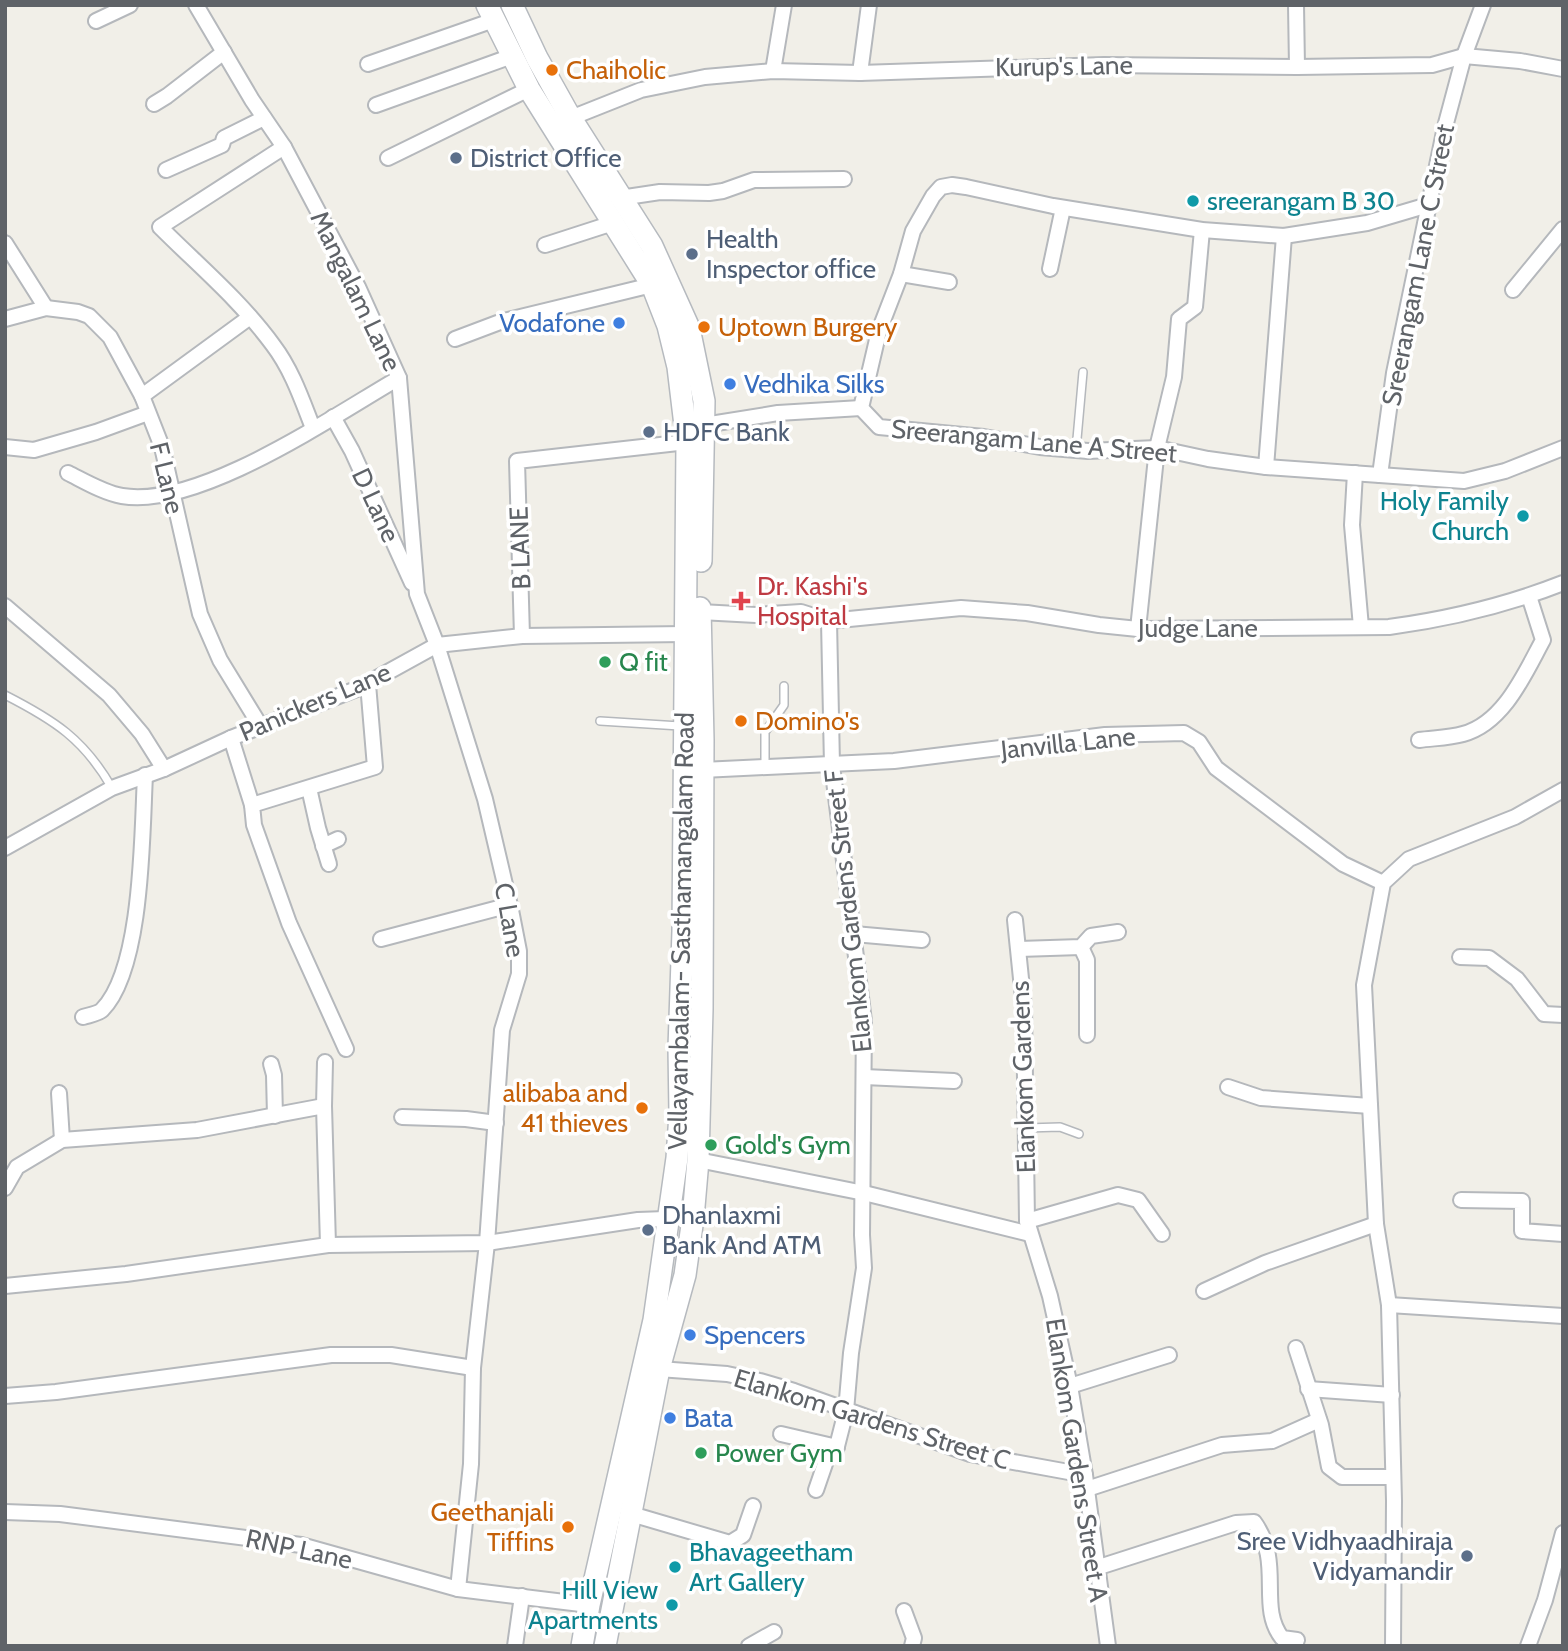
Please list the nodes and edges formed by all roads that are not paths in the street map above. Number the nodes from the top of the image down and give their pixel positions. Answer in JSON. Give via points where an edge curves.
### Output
{"nodes":[{"id":1,"x":130,"y":5,"type":"edge"},
{"id":2,"x":196,"y":5,"type":"edge"},
{"id":3,"x":512,"y":5,"type":"edge"},
{"id":4,"x":785,"y":5,"type":"edge"},
{"id":5,"x":869,"y":5,"type":"edge"},
{"id":6,"x":1296,"y":5,"type":"edge"},
{"id":7,"x":1483,"y":5,"type":"edge"},
{"id":8,"x":491,"y":13,"type":"edge"},
{"id":9,"x":96,"y":21,"type":"dead end"},
{"id":10,"x":224,"y":52,"type":"junction"},
{"id":11,"x":512,"y":56,"type":"junction"},
{"id":12,"x":1464,"y":56,"type":"junction"},
{"id":13,"x":368,"y":64,"type":"dead end"},
{"id":14,"x":1297,"y":66,"type":"junction"},
{"id":15,"x":1563,"y":69,"type":"edge"},
{"id":16,"x":773,"y":71,"type":"junction"},
{"id":17,"x":860,"y":73,"type":"junction"},
{"id":18,"x":529,"y":89,"type":"junction"},
{"id":19,"x":154,"y":104,"type":"dead end"},
{"id":20,"x":376,"y":105,"type":"dead end"},
{"id":21,"x":264,"y":118,"type":"junction"},
{"id":22,"x":562,"y":122,"type":"junction"},
{"id":23,"x":284,"y":147,"type":"junction"},
{"id":24,"x":388,"y":158,"type":"dead end"},
{"id":25,"x":166,"y":170,"type":"dead end"},
{"id":26,"x":844,"y":179,"type":"dead end"},
{"id":27,"x":620,"y":198,"type":"junction"},
{"id":28,"x":1428,"y":205,"type":"junction"},
{"id":29,"x":1063,"y":208,"type":"junction"},
{"id":30,"x":613,"y":223,"type":"junction"},
{"id":31,"x":1563,"y":229,"type":"edge"},
{"id":32,"x":1202,"y":230,"type":"junction"},
{"id":33,"x":1284,"y":236,"type":"junction"},
{"id":34,"x":5,"y":243,"type":"edge"},
{"id":35,"x":545,"y":245,"type":"dead end"},
{"id":36,"x":1050,"y":269,"type":"dead end"},
{"id":37,"x":901,"y":274,"type":"junction"},
{"id":38,"x":948,"y":282,"type":"dead end"},
{"id":39,"x":652,"y":285,"type":"junction"},
{"id":40,"x":1513,"y":290,"type":"dead end"},
{"id":41,"x":46,"y":308,"type":"junction"},
{"id":42,"x":250,"y":317,"type":"junction"},
{"id":43,"x":5,"y":319,"type":"edge"},
{"id":44,"x":456,"y":340,"type":"dead end"},
{"id":45,"x":1083,"y":372,"type":"dead end"},
{"id":46,"x":399,"y":377,"type":"junction"},
{"id":47,"x":142,"y":396,"type":"junction"},
{"id":48,"x":862,"y":408,"type":"junction"},
{"id":49,"x":148,"y":413,"type":"junction"},
{"id":50,"x":333,"y":417,"type":"junction"},
{"id":51,"x":704,"y":425,"type":"junction"},
{"id":52,"x":313,"y":428,"type":"junction"},
{"id":53,"x":687,"y":442,"type":"junction"},
{"id":54,"x":5,"y":447,"type":"edge"},
{"id":55,"x":1157,"y":448,"type":"junction"},
{"id":56,"x":1563,"y":448,"type":"edge"},
{"id":57,"x":1076,"y":450,"type":"junction"},
{"id":58,"x":1266,"y":467,"type":"junction"},
{"id":59,"x":68,"y":473,"type":"dead end"},
{"id":60,"x":1355,"y":473,"type":"junction"},
{"id":61,"x":1380,"y":475,"type":"junction"},
{"id":62,"x":171,"y":494,"type":"junction"},
{"id":63,"x":1563,"y":583,"type":"edge"},
{"id":64,"x":417,"y":594,"type":"junction"},
{"id":65,"x":1529,"y":596,"type":"junction"},
{"id":66,"x":5,"y":606,"type":"edge"},
{"id":67,"x":700,"y":612,"type":"junction"},
{"id":68,"x":829,"y":621,"type":"junction"},
{"id":69,"x":1361,"y":627,"type":"junction"},
{"id":70,"x":1138,"y":629,"type":"junction"},
{"id":71,"x":686,"y":634,"type":"junction"},
{"id":72,"x":522,"y":636,"type":"junction"},
{"id":73,"x":437,"y":645,"type":"junction"},
{"id":74,"x":368,"y":684,"type":"junction"},
{"id":75,"x":784,"y":686,"type":"dead end"},
{"id":76,"x":5,"y":695,"type":"edge"},
{"id":77,"x":600,"y":721,"type":"dead end"},
{"id":78,"x":685,"y":726,"type":"junction"},
{"id":79,"x":261,"y":727,"type":"junction"},
{"id":80,"x":231,"y":738,"type":"junction"},
{"id":81,"x":1419,"y":740,"type":"dead end"},
{"id":82,"x":832,"y":765,"type":"junction"},
{"id":83,"x":765,"y":767,"type":"junction"},
{"id":84,"x":164,"y":769,"type":"junction"},
{"id":85,"x":702,"y":770,"type":"junction"},
{"id":86,"x":145,"y":775,"type":"junction"},
{"id":87,"x":111,"y":788,"type":"junction"},
{"id":88,"x":309,"y":788,"type":"junction"},
{"id":89,"x":1563,"y":790,"type":"edge"},
{"id":90,"x":252,"y":805,"type":"junction"},
{"id":91,"x":338,"y":839,"type":"dead end"},
{"id":92,"x":323,"y":846,"type":"junction"},
{"id":93,"x":5,"y":848,"type":"edge"},
{"id":94,"x":329,"y":864,"type":"dead end"},
{"id":95,"x":1382,"y":883,"type":"junction"},
{"id":96,"x":510,"y":905,"type":"junction"},
{"id":97,"x":1015,"y":920,"type":"dead end"},
{"id":98,"x":1118,"y":932,"type":"dead end"},
{"id":99,"x":854,"y":934,"type":"junction"},
{"id":100,"x":381,"y":939,"type":"dead end"},
{"id":101,"x":922,"y":940,"type":"dead end"},
{"id":102,"x":1081,"y":947,"type":"junction"},
{"id":103,"x":1019,"y":949,"type":"junction"},
{"id":104,"x":1460,"y":957,"type":"dead end"},
{"id":105,"x":1563,"y":1015,"type":"edge"},
{"id":106,"x":83,"y":1017,"type":"dead end"},
{"id":107,"x":1087,"y":1035,"type":"dead end"},
{"id":108,"x":346,"y":1049,"type":"dead end"},
{"id":109,"x":326,"y":1062,"type":"dead end"},
{"id":110,"x":271,"y":1064,"type":"dead end"},
{"id":111,"x":679,"y":1074,"type":"junction"},
{"id":112,"x":701,"y":1075,"type":"junction"},
{"id":113,"x":864,"y":1077,"type":"junction"},
{"id":114,"x":954,"y":1082,"type":"dead end"},
{"id":115,"x":1228,"y":1087,"type":"dead end"},
{"id":116,"x":59,"y":1093,"type":"dead end"},
{"id":117,"x":1370,"y":1106,"type":"junction"},
{"id":118,"x":324,"y":1107,"type":"junction"},
{"id":119,"x":275,"y":1116,"type":"junction"},
{"id":120,"x":402,"y":1117,"type":"dead end"},
{"id":121,"x":496,"y":1123,"type":"junction"},
{"id":122,"x":1025,"y":1128,"type":"junction"},
{"id":123,"x":1079,"y":1134,"type":"dead end"},
{"id":124,"x":62,"y":1140,"type":"junction"},
{"id":125,"x":698,"y":1160,"type":"junction"},
{"id":126,"x":5,"y":1188,"type":"edge"},
{"id":127,"x":864,"y":1193,"type":"junction"},
{"id":128,"x":1461,"y":1200,"type":"dead end"},
{"id":129,"x":693,"y":1217,"type":"junction"},
{"id":130,"x":669,"y":1218,"type":"junction"},
{"id":131,"x":1376,"y":1224,"type":"junction"},
{"id":132,"x":1029,"y":1228,"type":"junction"},
{"id":133,"x":1162,"y":1234,"type":"dead end"},
{"id":134,"x":1563,"y":1234,"type":"edge"},
{"id":135,"x":487,"y":1243,"type":"junction"},
{"id":136,"x":328,"y":1245,"type":"junction"},
{"id":137,"x":5,"y":1286,"type":"edge"},
{"id":138,"x":1204,"y":1291,"type":"dead end"},
{"id":139,"x":1389,"y":1305,"type":"junction"},
{"id":140,"x":1563,"y":1316,"type":"edge"},
{"id":141,"x":1297,"y":1348,"type":"dead end"},
{"id":142,"x":1169,"y":1355,"type":"dead end"},
{"id":143,"x":473,"y":1368,"type":"junction"},
{"id":144,"x":659,"y":1369,"type":"junction"},
{"id":145,"x":1070,"y":1386,"type":"junction"},
{"id":146,"x":1308,"y":1389,"type":"junction"},
{"id":147,"x":1392,"y":1395,"type":"junction"},
{"id":148,"x":5,"y":1396,"type":"edge"},
{"id":149,"x":846,"y":1410,"type":"junction"},
{"id":150,"x":1319,"y":1420,"type":"junction"},
{"id":151,"x":781,"y":1434,"type":"dead end"},
{"id":152,"x":837,"y":1447,"type":"junction"},
{"id":153,"x":1393,"y":1477,"type":"junction"},
{"id":154,"x":1086,"y":1482,"type":"junction"},
{"id":155,"x":816,"y":1490,"type":"dead end"},
{"id":156,"x":753,"y":1506,"type":"dead end"},
{"id":157,"x":5,"y":1512,"type":"edge"},
{"id":158,"x":631,"y":1514,"type":"junction"},
{"id":159,"x":1563,"y":1533,"type":"edge"},
{"id":160,"x":1096,"y":1568,"type":"junction"},
{"id":161,"x":458,"y":1589,"type":"junction"},
{"id":162,"x":522,"y":1596,"type":"junction"},
{"id":163,"x":589,"y":1605,"type":"junction"},
{"id":164,"x":904,"y":1611,"type":"dead end"},
{"id":165,"x":774,"y":1633,"type":"dead end"},
{"id":166,"x":1297,"y":1640,"type":"dead end"},
{"id":167,"x":515,"y":1646,"type":"edge"},
{"id":168,"x":582,"y":1646,"type":"edge"},
{"id":169,"x":605,"y":1646,"type":"edge"},
{"id":170,"x":749,"y":1646,"type":"edge"},
{"id":171,"x":912,"y":1646,"type":"edge"},
{"id":172,"x":1108,"y":1646,"type":"edge"},
{"id":173,"x":1394,"y":1646,"type":"edge"},
{"id":174,"x":1528,"y":1646,"type":"edge"}],
"edges":[{"from":1,"to":9,"type":"street"},
{"from":2,"to":10,"type":"street","name":"Mangalam Lane"},
{"from":3,"to":22,"type":"main road","name":"Vellayambalam- Sasthamangalam Road"},
{"from":4,"to":16,"type":"street"},
{"from":5,"to":17,"type":"street"},
{"from":6,"to":14,"type":"street"},
{"from":7,"to":12,"type":"street","name":"Sreerangam Lane C Street"},
{"from":8,"to":11,"type":"main road","name":"Vellayambalam- Sasthamangalam Road"},
{"from":8,"to":13,"type":"street"},
{"from":10,"to":19,"type":"street"},
{"from":10,"to":21,"type":"street","name":"Mangalam Lane"},
{"from":11,"to":18,"type":"main road","name":"Vellayambalam- Sasthamangalam Road"},
{"from":11,"to":20,"type":"street"},
{"from":12,"to":14,"type":"street","name":"Kurup's Lane","via":[[1432,65]]},
{"from":12,"to":15,"type":"street","name":"Kurup's Lane"},
{"from":12,"to":28,"type":"street","name":"Sreerangam Lane C Street"},
{"from":14,"to":17,"type":"street","name":"Kurup's Lane","via":[[1104,65]]},
{"from":16,"to":17,"type":"street","name":"Kurup's Lane"},
{"from":16,"to":22,"type":"street","name":"Kurup's Lane","via":[[705,77],[641,90]]},
{"from":18,"to":22,"type":"main road","name":"Vellayambalam- Sasthamangalam Road"},
{"from":18,"to":24,"type":"street"},
{"from":21,"to":23,"type":"street","name":"Mangalam Lane"},
{"from":21,"to":25,"type":"street","via":[[225,138],[222,145]]},
{"from":22,"to":27,"type":"main road","name":"Vellayambalam- Sasthamangalam Road"},
{"from":22,"to":30,"type":"main road","name":"Vellayambalam- Sasthamangalam Road"},
{"from":23,"to":42,"type":"street","via":[[160,227]]},
{"from":23,"to":46,"type":"street","name":"Mangalam Lane","via":[[358,286]]},
{"from":26,"to":27,"type":"street","via":[[754,180],[709,193],[660,192]]},
{"from":27,"to":51,"type":"main road","name":"Vellayambalam- Sasthamangalam Road","via":[[652,246],[689,328],[704,401]]},
{"from":28,"to":33,"type":"street","name":"Sreerangam Lane A Street","via":[[1367,223]]},
{"from":28,"to":61,"type":"street","name":"Sreerangam Lane C Street","via":[[1394,373]]},
{"from":29,"to":32,"type":"street","name":"Sreerangam Lane A Street"},
{"from":29,"to":36,"type":"street"},
{"from":29,"to":37,"type":"street","name":"Sreerangam Lane A Street","via":[[966,187],[941,187],[914,231]]},
{"from":30,"to":35,"type":"street"},
{"from":30,"to":39,"type":"main road","name":"Vellayambalam- Sasthamangalam Road"},
{"from":31,"to":40,"type":"street"},
{"from":32,"to":33,"type":"street","name":"Sreerangam Lane A Street"},
{"from":32,"to":55,"type":"street","via":[[1195,307],[1179,319],[1174,377]]},
{"from":33,"to":58,"type":"street"},
{"from":34,"to":41,"type":"street"},
{"from":37,"to":38,"type":"street"},
{"from":37,"to":48,"type":"street","name":"Sreerangam Lane A Street","via":[[879,331]]},
{"from":39,"to":44,"type":"street","via":[[500,322]]},
{"from":39,"to":53,"type":"main road","name":"Vellayambalam- Sasthamangalam Road","via":[[678,367]]},
{"from":41,"to":43,"type":"street","name":"F Lane"},
{"from":41,"to":47,"type":"street","name":"F Lane","via":[[89,316],[110,337]]},
{"from":42,"to":47,"type":"street"},
{"from":42,"to":52,"type":"street","via":[[294,379]]},
{"from":45,"to":57,"type":"lane"},
{"from":46,"to":50,"type":"street"},
{"from":46,"to":64,"type":"street","name":"Mangalam Lane"},
{"from":47,"to":49,"type":"street","name":"F Lane"},
{"from":48,"to":51,"type":"street","via":[[778,413]]},
{"from":48,"to":57,"type":"street","name":"Sreerangam Lane A Street","via":[[879,427]]},
{"from":49,"to":54,"type":"street","via":[[34,450]]},
{"from":49,"to":62,"type":"street","name":"F Lane","via":[[162,447]]},
{"from":50,"to":52,"type":"street"},
{"from":50,"to":64,"type":"street","name":"D Lane"},
{"from":51,"to":67,"type":"main road","name":"Vellayambalam- Sasthamangalam Road"},
{"from":52,"to":62,"type":"street","via":[[269,455]]},
{"from":53,"to":71,"type":"main road","name":"Vellayambalam- Sasthamangalam Road"},
{"from":53,"to":72,"type":"street","name":"B LANE","via":[[517,461]]},
{"from":55,"to":57,"type":"street","name":"Sreerangam Lane A Street"},
{"from":55,"to":58,"type":"street","name":"Sreerangam Lane A Street"},
{"from":55,"to":70,"type":"street"},
{"from":56,"to":61,"type":"street","name":"Sreerangam Lane A Street","via":[[1465,481]]},
{"from":58,"to":60,"type":"street","name":"Sreerangam Lane A Street"},
{"from":59,"to":62,"type":"street","via":[[119,496]]},
{"from":60,"to":61,"type":"street","name":"Sreerangam Lane A Street"},
{"from":60,"to":69,"type":"street","via":[[1352,525]]},
{"from":62,"to":79,"type":"street","name":"F Lane","via":[[208,636]]},
{"from":63,"to":65,"type":"street","name":"Judge Lane"},
{"from":64,"to":73,"type":"street","name":"Mangalam Lane"},
{"from":65,"to":69,"type":"street","name":"Judge Lane","via":[[1428,622]]},
{"from":65,"to":81,"type":"street","via":[[1543,640],[1517,687],[1492,718],[1465,734]]},
{"from":66,"to":84,"type":"street","via":[[109,695]]},
{"from":67,"to":68,"type":"street","via":[[801,612]]},
{"from":67,"to":85,"type":"main road","name":"Vellayambalam- Sasthamangalam Road"},
{"from":68,"to":70,"type":"street","name":"Judge Lane","via":[[961,608]]},
{"from":68,"to":82,"type":"street","name":"Elankom Gardens Street F"},
{"from":69,"to":70,"type":"street","name":"Judge Lane"},
{"from":71,"to":72,"type":"street","name":"Panickers Lane"},
{"from":71,"to":78,"type":"main road","name":"Vellayambalam- Sasthamangalam Road"},
{"from":72,"to":73,"type":"street","name":"Panickers Lane"},
{"from":73,"to":74,"type":"street","name":"Panickers Lane"},
{"from":73,"to":96,"type":"street","name":"C Lane","via":[[485,799]]},
{"from":74,"to":79,"type":"street","name":"Panickers Lane"},
{"from":74,"to":88,"type":"street","via":[[375,767]]},
{"from":75,"to":83,"type":"lane","via":[[784,705],[765,732]]},
{"from":76,"to":87,"type":"lane","via":[[70,734],[97,762]]},
{"from":77,"to":78,"type":"lane"},
{"from":78,"to":111,"type":"main road","name":"Vellayambalam- Sasthamangalam Road"},
{"from":79,"to":80,"type":"street","name":"Panickers Lane"},
{"from":80,"to":84,"type":"street","name":"Panickers Lane"},
{"from":80,"to":90,"type":"street"},
{"from":82,"to":83,"type":"street","name":"Janvilla Lane"},
{"from":82,"to":95,"type":"street","name":"Janvilla Lane","via":[[1105,735],[1184,733],[1199,742],[1216,768],[1343,864]]},
{"from":82,"to":99,"type":"street","name":"Elankom Gardens Street F"},
{"from":83,"to":85,"type":"street","name":"Janvilla Lane"},
{"from":84,"to":86,"type":"street","name":"Panickers Lane"},
{"from":85,"to":112,"type":"main road","name":"Vellayambalam- Sasthamangalam Road"},
{"from":86,"to":87,"type":"street","name":"Panickers Lane"},
{"from":86,"to":106,"type":"street","via":[[138,901],[127,959],[115,992],[101,1012]]},
{"from":87,"to":93,"type":"street","name":"Panickers Lane"},
{"from":88,"to":90,"type":"street"},
{"from":88,"to":92,"type":"street"},
{"from":89,"to":95,"type":"street","via":[[1515,817],[1409,859]]},
{"from":90,"to":108,"type":"street","via":[[254,825],[289,923]]},
{"from":91,"to":92,"type":"street"},
{"from":92,"to":94,"type":"street"},
{"from":95,"to":117,"type":"street","via":[[1364,985]]},
{"from":96,"to":100,"type":"street"},
{"from":96,"to":121,"type":"street","name":"C Lane","via":[[519,974],[502,1030]]},
{"from":97,"to":103,"type":"street","name":"Elankom Gardens"},
{"from":98,"to":102,"type":"street","via":[[1091,936]]},
{"from":99,"to":101,"type":"street"},
{"from":99,"to":113,"type":"street","name":"Elankom Gardens Street F","via":[[864,1021]]},
{"from":102,"to":103,"type":"street"},
{"from":102,"to":107,"type":"street","via":[[1087,960]]},
{"from":103,"to":122,"type":"street","name":"Elankom Gardens"},
{"from":104,"to":105,"type":"street","via":[[1489,958],[1517,979],[1544,1014]]},
{"from":109,"to":118,"type":"street"},
{"from":110,"to":119,"type":"street"},
{"from":111,"to":112,"type":"main road"},
{"from":111,"to":130,"type":"main road","name":"Vellayambalam- Sasthamangalam Road","via":[[678,1147]]},
{"from":112,"to":125,"type":"main road","name":"Vellayambalam- Sasthamangalam Road"},
{"from":113,"to":114,"type":"street"},
{"from":113,"to":127,"type":"street","name":"Elankom Gardens Street F"},
{"from":115,"to":117,"type":"street","via":[[1261,1098]]},
{"from":116,"to":124,"type":"street"},
{"from":117,"to":131,"type":"street"},
{"from":118,"to":119,"type":"street"},
{"from":118,"to":136,"type":"street"},
{"from":119,"to":124,"type":"street","via":[[197,1130]]},
{"from":120,"to":121,"type":"street"},
{"from":121,"to":135,"type":"street","name":"C Lane"},
{"from":122,"to":123,"type":"lane","via":[[1060,1128]]},
{"from":122,"to":132,"type":"street","name":"Elankom Gardens"},
{"from":124,"to":126,"type":"street","via":[[16,1167]]},
{"from":125,"to":127,"type":"street"},
{"from":125,"to":129,"type":"main road","name":"Vellayambalam- Sasthamangalam Road"},
{"from":127,"to":132,"type":"street"},
{"from":127,"to":149,"type":"street","name":"Elankom Gardens Street F","via":[[864,1268]]},
{"from":128,"to":134,"type":"street","via":[[1522,1201],[1522,1231]]},
{"from":129,"to":130,"type":"street"},
{"from":129,"to":144,"type":"main road","name":"Vellayambalam- Sasthamangalam Road","via":[[685,1275]]},
{"from":130,"to":135,"type":"street"},
{"from":130,"to":163,"type":"main road","name":"Vellayambalam- Sasthamangalam Road","via":[[654,1320]]},
{"from":131,"to":138,"type":"street","via":[[1265,1263]]},
{"from":131,"to":139,"type":"street"},
{"from":132,"to":133,"type":"street","via":[[1118,1195],[1138,1200]]},
{"from":132,"to":145,"type":"street","name":"Elankom Gardens Street A"},
{"from":135,"to":136,"type":"street"},
{"from":135,"to":143,"type":"street","name":"C Lane"},
{"from":136,"to":137,"type":"street"},
{"from":139,"to":140,"type":"street"},
{"from":139,"to":147,"type":"street"},
{"from":141,"to":146,"type":"street"},
{"from":142,"to":145,"type":"street"},
{"from":143,"to":148,"type":"street","via":[[391,1355],[331,1355]]},
{"from":143,"to":161,"type":"street","name":"C Lane","via":[[471,1464]]},
{"from":144,"to":149,"type":"street","name":"Elankom Gardens Street C","via":[[760,1381]]},
{"from":144,"to":158,"type":"main road","name":"Vellayambalam- Sasthamangalam Road"},
{"from":145,"to":154,"type":"street","name":"Elankom Gardens Street A"},
{"from":146,"to":147,"type":"street"},
{"from":146,"to":150,"type":"street"},
{"from":147,"to":153,"type":"street"},
{"from":149,"to":152,"type":"street","name":"Elankom Gardens Street F"},
{"from":149,"to":154,"type":"street","name":"Elankom Gardens Street C","via":[[970,1454]]},
{"from":150,"to":153,"type":"street","via":[[1329,1467],[1342,1477]]},
{"from":150,"to":154,"type":"street","via":[[1272,1441],[1222,1445]]},
{"from":151,"to":152,"type":"street"},
{"from":152,"to":155,"type":"street","name":"Elankom Gardens Street F","via":[[827,1458]]},
{"from":153,"to":173,"type":"street"},
{"from":154,"to":160,"type":"street","name":"Elankom Gardens Street A"},
{"from":156,"to":158,"type":"street","via":[[743,1535],[730,1543]]},
{"from":157,"to":161,"type":"street","name":"RNP Lane","via":[[60,1514],[301,1545]]},
{"from":158,"to":169,"type":"main road","name":"Vellayambalam- Sasthamangalam Road"},
{"from":159,"to":174,"type":"street"},
{"from":160,"to":166,"type":"street","via":[[1236,1523],[1254,1522],[1268,1548],[1273,1620],[1282,1638]]},
{"from":160,"to":172,"type":"street","name":"Elankom Gardens Street A"},
{"from":161,"to":162,"type":"street","name":"RNP Lane"},
{"from":162,"to":163,"type":"street","name":"RNP Lane"},
{"from":162,"to":167,"type":"street"},
{"from":163,"to":168,"type":"main road","name":"Vellayambalam- Sasthamangalam Road"},
{"from":164,"to":171,"type":"street","via":[[914,1638]]},
{"from":165,"to":170,"type":"street"}]}
